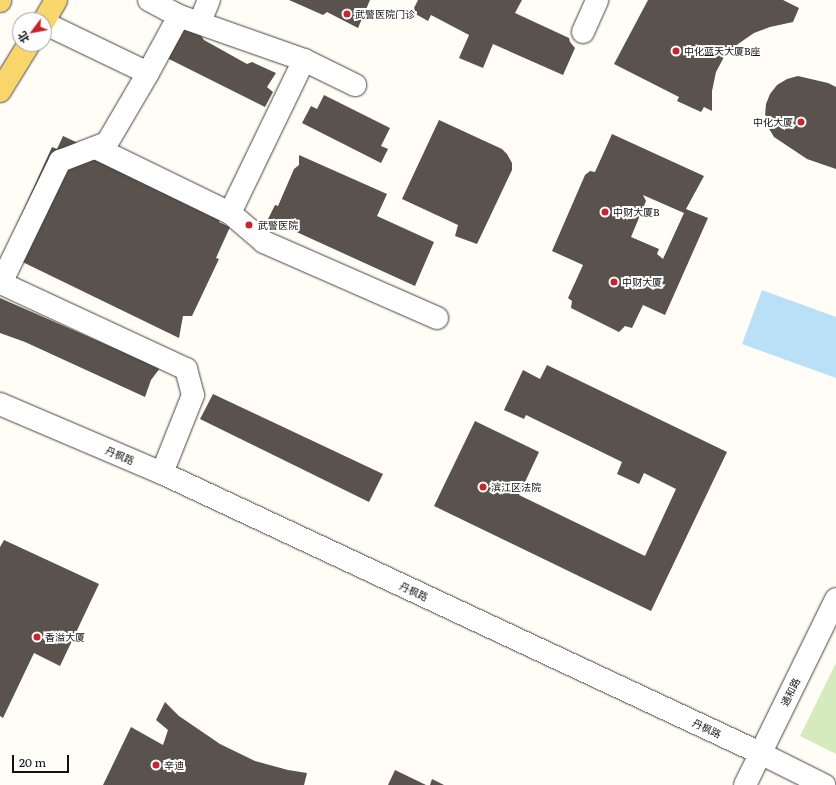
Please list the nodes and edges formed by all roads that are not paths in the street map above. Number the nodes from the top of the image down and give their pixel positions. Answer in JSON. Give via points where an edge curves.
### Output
{"nodes":[{"id":1,"x":56,"y":0,"type":"edge"},
{"id":2,"x":149,"y":0,"type":"edge"},
{"id":3,"x":210,"y":0,"type":"edge"},
{"id":4,"x":597,"y":0,"type":"edge"},
{"id":5,"x":49,"y":12,"type":"edge"},
{"id":6,"x":179,"y":16,"type":"junction"},
{"id":7,"x":200,"y":22,"type":"junction"},
{"id":8,"x":52,"y":26,"type":"edge"},
{"id":9,"x":583,"y":32,"type":"dead end"},
{"id":10,"x":24,"y":52,"type":"edge"},
{"id":11,"x":304,"y":60,"type":"junction"},
{"id":12,"x":148,"y":73,"type":"junction"},
{"id":13,"x":355,"y":85,"type":"dead end"},
{"id":14,"x":0,"y":91,"type":"edge"},
{"id":15,"x":96,"y":148,"type":"junction"},
{"id":16,"x":230,"y":213,"type":"junction"},
{"id":17,"x":437,"y":318,"type":"dead end"},
{"id":18,"x":0,"y":404,"type":"edge"},
{"id":19,"x":162,"y":473,"type":"junction"},
{"id":20,"x":836,"y":599,"type":"edge"},
{"id":21,"x":760,"y":753,"type":"junction"},
{"id":22,"x":745,"y":785,"type":"edge"},
{"id":23,"x":824,"y":785,"type":"edge"}],
"edges":[{"from":1,"to":5,"type":"main road"},
{"from":2,"to":6,"type":"street"},
{"from":3,"to":7,"type":"street"},
{"from":4,"to":9,"type":"street"},
{"from":6,"to":7,"type":"street"},
{"from":6,"to":12,"type":"street"},
{"from":7,"to":11,"type":"street"},
{"from":8,"to":12,"type":"street"},
{"from":10,"to":14,"type":"main road"},
{"from":11,"to":13,"type":"street"},
{"from":11,"to":16,"type":"street"},
{"from":12,"to":15,"type":"street","via":[[107,143]]},
{"from":15,"to":16,"type":"street"},
{"from":15,"to":19,"type":"street","via":[[60,161],[1,283],[186,369],[193,395]]},
{"from":16,"to":17,"type":"street","via":[[264,242]]},
{"from":18,"to":19,"type":"street","name":"丹枫路"},
{"from":19,"to":21,"type":"street","name":"丹枫路"},
{"from":20,"to":21,"type":"street","name":"通和路"},
{"from":21,"to":22,"type":"street","name":"通和路"},
{"from":21,"to":23,"type":"street","name":"丹枫路"}]}
